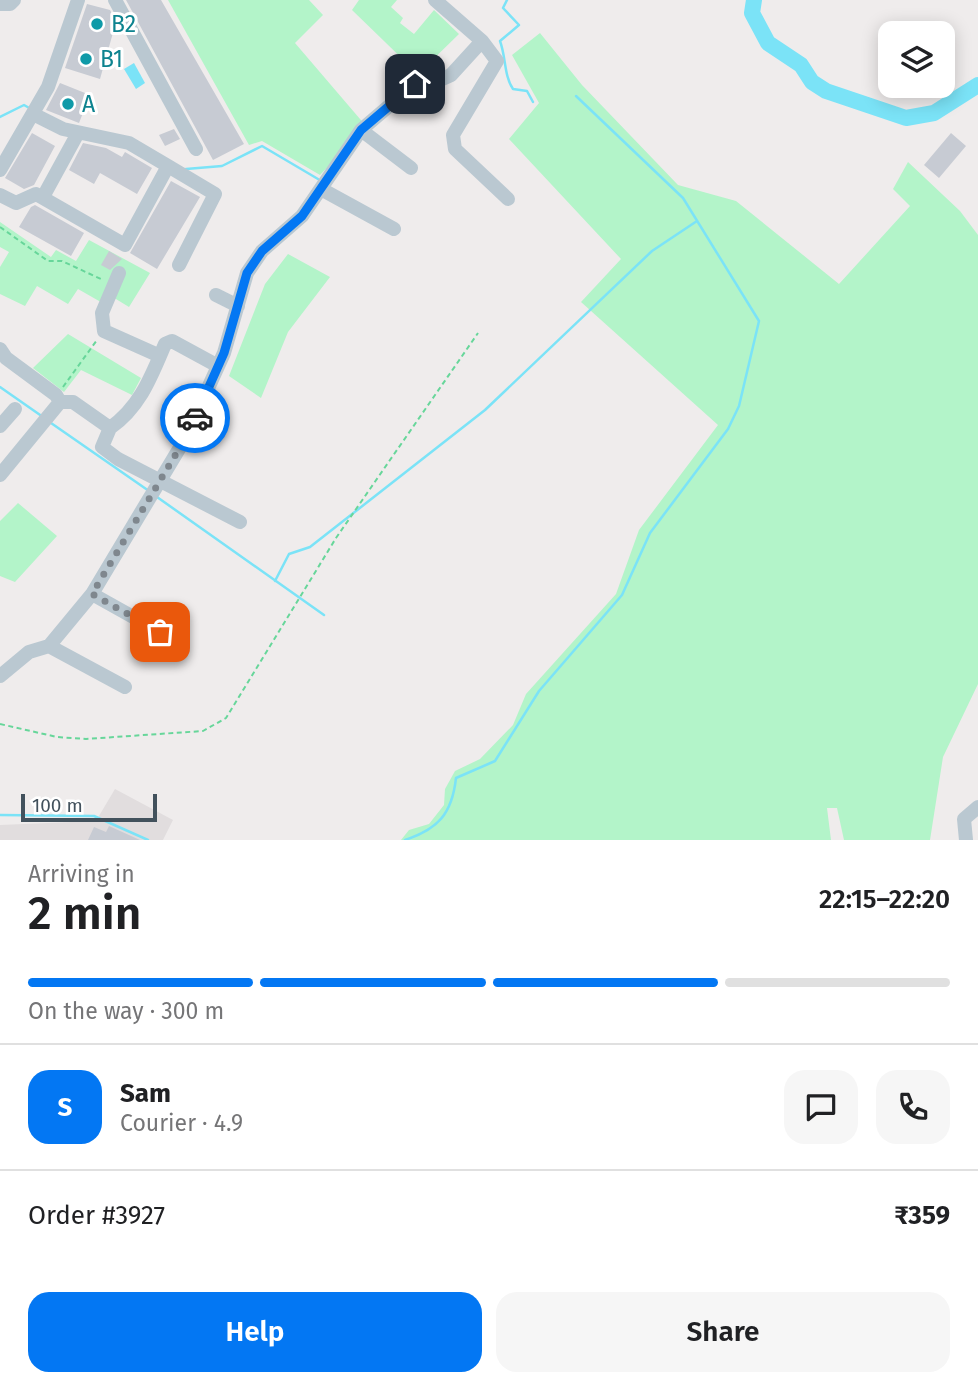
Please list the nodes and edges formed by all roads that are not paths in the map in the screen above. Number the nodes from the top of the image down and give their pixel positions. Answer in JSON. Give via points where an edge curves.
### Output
{"nodes":[{"id":1,"x":14,"y":0,"type":"edge"},
{"id":2,"x":78,"y":0,"type":"edge"},
{"id":3,"x":115,"y":0,"type":"edge"},
{"id":4,"x":435,"y":0,"type":"edge"},
{"id":5,"x":0,"y":4,"type":"edge"},
{"id":6,"x":482,"y":41,"type":"junction"},
{"id":7,"x":33,"y":114,"type":"junction"},
{"id":8,"x":361,"y":130,"type":"junction"},
{"id":9,"x":78,"y":133,"type":"junction"},
{"id":10,"x":196,"y":149,"type":"dead end"},
{"id":11,"x":168,"y":166,"type":"junction"},
{"id":12,"x":411,"y":168,"type":"dead end"},
{"id":13,"x":0,"y":170,"type":"edge"},
{"id":14,"x":321,"y":189,"type":"junction"},
{"id":15,"x":0,"y":195,"type":"edge"},
{"id":16,"x":43,"y":197,"type":"junction"},
{"id":17,"x":508,"y":198,"type":"dead end"},
{"id":18,"x":394,"y":229,"type":"dead end"},
{"id":19,"x":179,"y":265,"type":"dead end"},
{"id":20,"x":116,"y":278,"type":"road end"},
{"id":21,"x":216,"y":295,"type":"dead end"},
{"id":22,"x":238,"y":306,"type":"junction"},
{"id":23,"x":0,"y":349,"type":"edge"},
{"id":24,"x":160,"y":356,"type":"junction"},
{"id":25,"x":218,"y":366,"type":"junction"},
{"id":26,"x":58,"y":399,"type":"junction"},
{"id":27,"x":15,"y":409,"type":"dead end"},
{"id":28,"x":0,"y":426,"type":"edge"},
{"id":29,"x":110,"y":428,"type":"junction"},
{"id":30,"x":0,"y":475,"type":"edge"},
{"id":31,"x":159,"y":479,"type":"junction"},
{"id":32,"x":240,"y":522,"type":"dead end"},
{"id":33,"x":92,"y":594,"type":"junction"},
{"id":34,"x":160,"y":632,"type":"dead end"},
{"id":35,"x":50,"y":646,"type":"junction"},
{"id":36,"x":0,"y":676,"type":"edge"},
{"id":37,"x":125,"y":687,"type":"dead end"},
{"id":38,"x":978,"y":807,"type":"edge"},
{"id":39,"x":965,"y":840,"type":"edge"}],
"edges":[{"from":1,"to":5,"type":"street"},
{"from":2,"to":7,"type":"street","via":[[48,87]]},
{"from":3,"to":10,"type":"street"},
{"from":4,"to":6,"type":"street"},
{"from":6,"to":8,"type":"street","via":[[451,75],[442,79],[431,70]]},
{"from":6,"to":17,"type":"street","via":[[497,61],[453,135],[455,149]]},
{"from":7,"to":9,"type":"street"},
{"from":7,"to":13,"type":"street"},
{"from":8,"to":12,"type":"street"},
{"from":8,"to":14,"type":"street"},
{"from":9,"to":11,"type":"street","via":[[129,143]]},
{"from":9,"to":16,"type":"street"},
{"from":11,"to":16,"type":"street","via":[[125,245]]},
{"from":11,"to":19,"type":"street","via":[[215,194]]},
{"from":14,"to":18,"type":"street"},
{"from":14,"to":22,"type":"street","via":[[302,216],[262,251],[247,273]]},
{"from":15,"to":16,"type":"street","via":[[16,203],[36,194]]},
{"from":20,"to":24,"type":"street","via":[[102,313],[104,331]]},
{"from":21,"to":22,"type":"street"},
{"from":22,"to":25,"type":"street"},
{"from":23,"to":26,"type":"street"},
{"from":24,"to":25,"type":"street","via":[[165,344],[172,341]]},
{"from":24,"to":29,"type":"street","via":[[145,391]]},
{"from":25,"to":31,"type":"street","via":[[185,439]]},
{"from":26,"to":29,"type":"street","via":[[73,402]]},
{"from":26,"to":30,"type":"street"},
{"from":27,"to":28,"type":"street"},
{"from":29,"to":31,"type":"street","via":[[102,447]]},
{"from":31,"to":32,"type":"street"},
{"from":31,"to":33,"type":"street"},
{"from":33,"to":34,"type":"street"},
{"from":33,"to":35,"type":"street"},
{"from":35,"to":36,"type":"street","via":[[29,652]]},
{"from":35,"to":37,"type":"street"},
{"from":38,"to":39,"type":"street","via":[[964,819]]}]}
